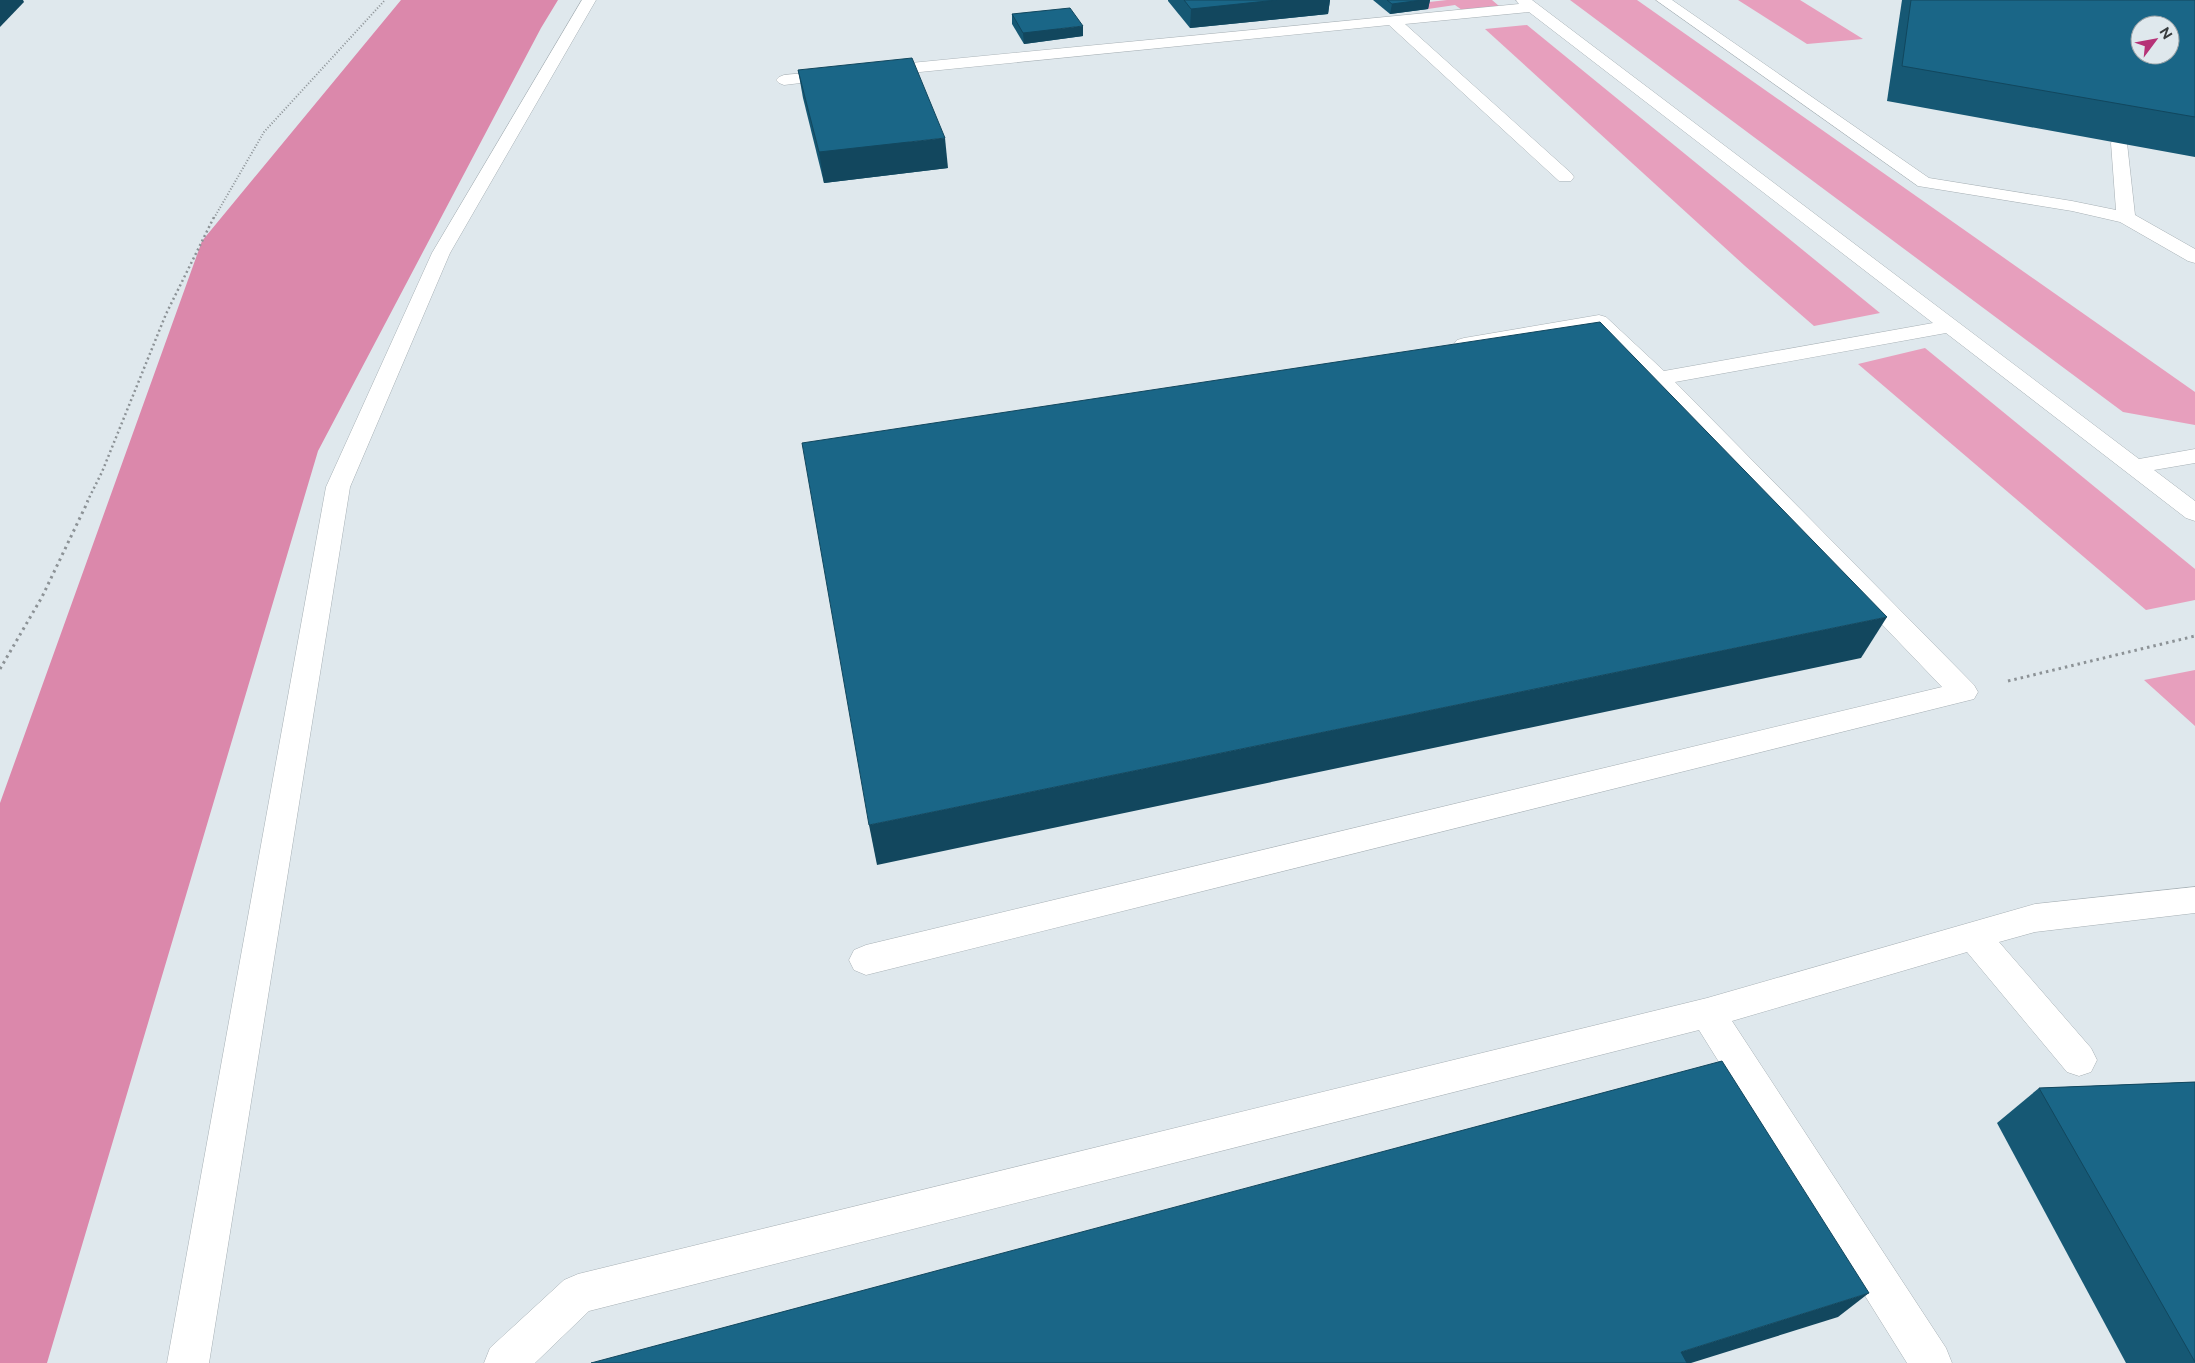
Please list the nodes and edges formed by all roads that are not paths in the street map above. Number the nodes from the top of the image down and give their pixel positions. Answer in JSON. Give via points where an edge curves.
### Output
{"nodes":[{"id":1,"x":589,"y":0,"type":"edge"},
{"id":2,"x":1663,"y":0,"type":"edge"},
{"id":3,"x":1527,"y":3,"type":"edge"},
{"id":4,"x":1393,"y":21,"type":"junction"},
{"id":5,"x":784,"y":80,"type":"dead end"},
{"id":6,"x":2119,"y":143,"type":"edge"},
{"id":7,"x":1565,"y":177,"type":"dead end"},
{"id":8,"x":2126,"y":218,"type":"junction"},
{"id":9,"x":2195,"y":256,"type":"edge"},
{"id":10,"x":1950,"y":326,"type":"junction"},
{"id":11,"x":1443,"y":347,"type":"edge"},
{"id":12,"x":1659,"y":378,"type":"junction"},
{"id":13,"x":2195,"y":456,"type":"edge"},
{"id":14,"x":2134,"y":467,"type":"junction"},
{"id":15,"x":2195,"y":513,"type":"edge"},
{"id":16,"x":2195,"y":900,"type":"edge"},
{"id":17,"x":1973,"y":936,"type":"junction"},
{"id":18,"x":866,"y":960,"type":"dead end"},
{"id":19,"x":1707,"y":1013,"type":"junction"},
{"id":20,"x":2079,"y":1060,"type":"dead end"},
{"id":21,"x":188,"y":1363,"type":"edge"},
{"id":22,"x":505,"y":1363,"type":"edge"},
{"id":23,"x":1931,"y":1363,"type":"edge"}],
"edges":[{"from":1,"to":21,"type":"lane","via":[[441,253],[338,487]]},
{"from":2,"to":8,"type":"lane","via":[[1924,182]]},
{"from":3,"to":4,"type":"lane"},
{"from":3,"to":10,"type":"lane"},
{"from":4,"to":5,"type":"lane"},
{"from":4,"to":7,"type":"lane"},
{"from":6,"to":8,"type":"lane"},
{"from":8,"to":9,"type":"lane"},
{"from":10,"to":12,"type":"lane"},
{"from":10,"to":14,"type":"lane"},
{"from":11,"to":12,"type":"lane","via":[[1599,321]]},
{"from":12,"to":18,"type":"lane","via":[[1964,692]]},
{"from":13,"to":14,"type":"lane"},
{"from":14,"to":15,"type":"lane"},
{"from":16,"to":17,"type":"lane","via":[[2035,918]]},
{"from":17,"to":19,"type":"lane"},
{"from":17,"to":20,"type":"lane"},
{"from":19,"to":22,"type":"lane","via":[[578,1294]]},
{"from":19,"to":23,"type":"lane"}]}
